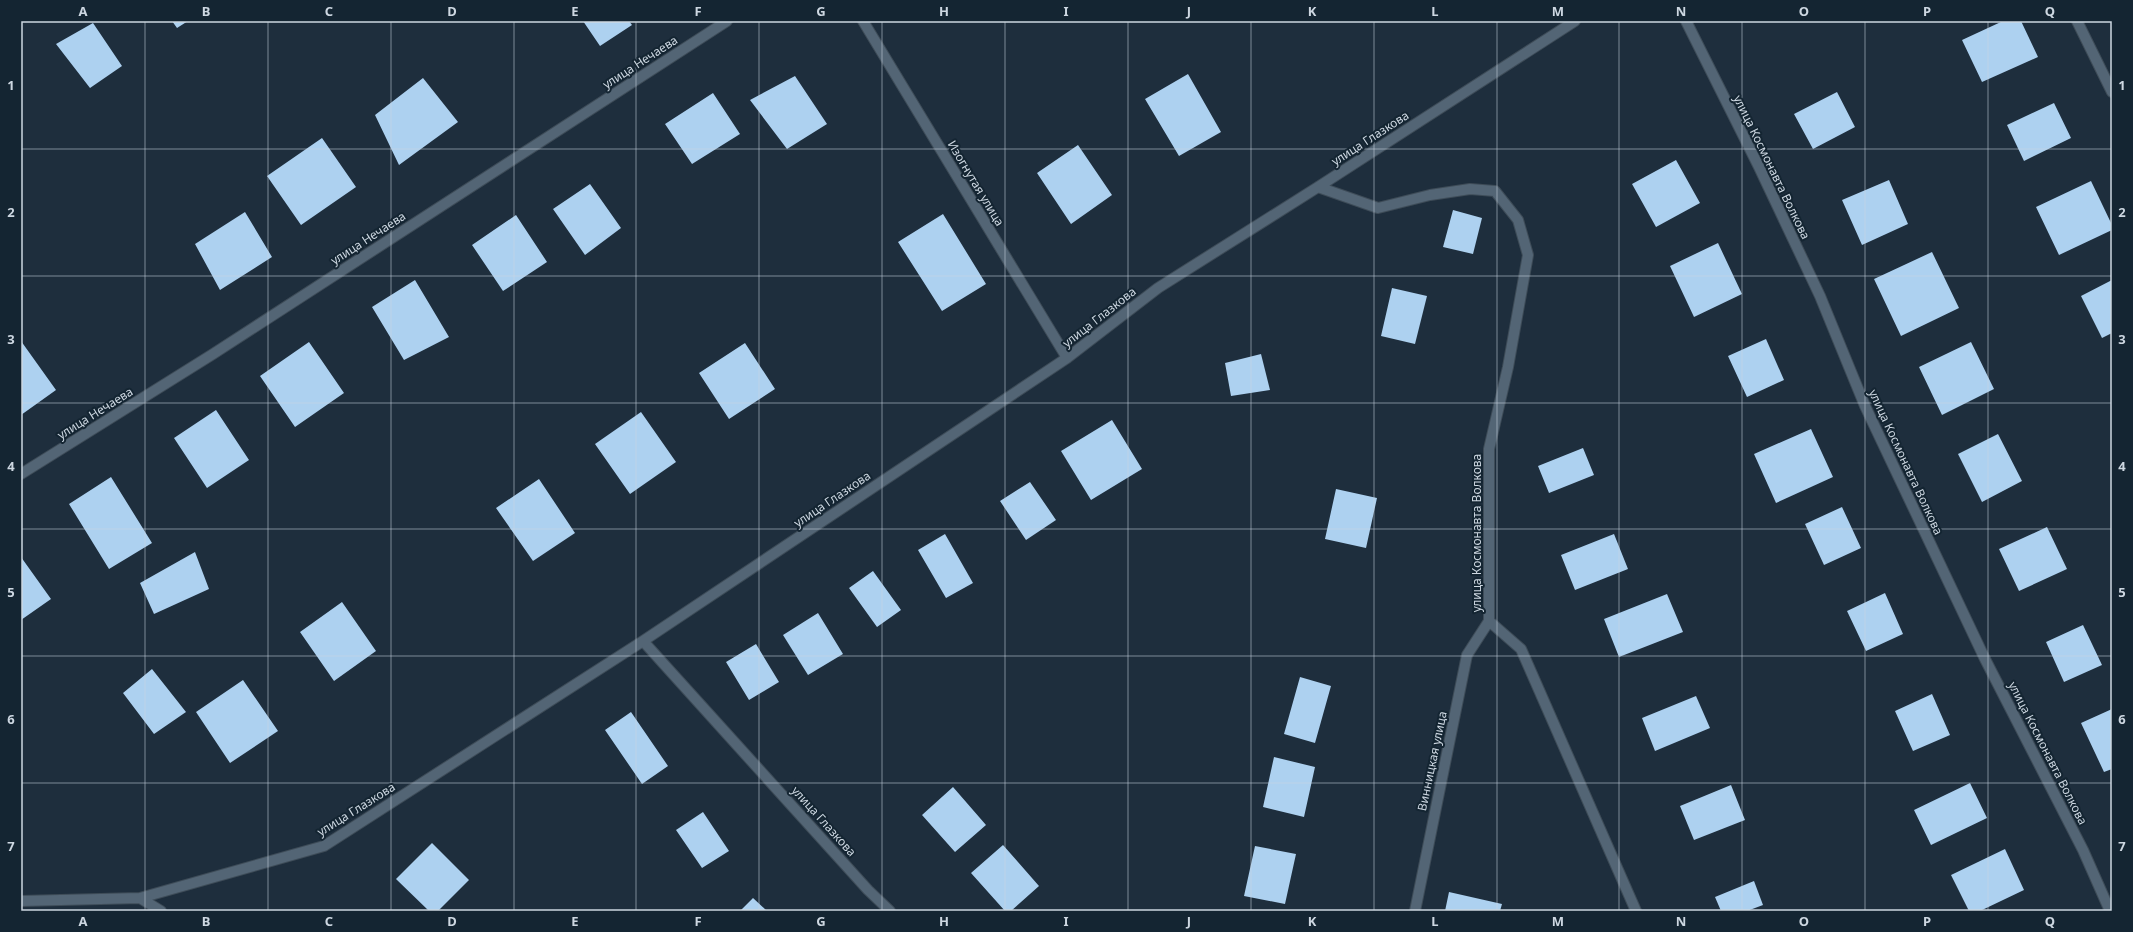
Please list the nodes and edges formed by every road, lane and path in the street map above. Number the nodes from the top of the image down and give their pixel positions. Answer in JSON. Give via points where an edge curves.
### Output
{"nodes":[{"id":1,"x":728,"y":21,"type":"edge"},
{"id":2,"x":863,"y":21,"type":"edge"},
{"id":3,"x":1575,"y":21,"type":"edge"},
{"id":4,"x":1686,"y":21,"type":"edge"},
{"id":5,"x":2077,"y":21,"type":"edge"},
{"id":6,"x":2112,"y":92,"type":"edge"},
{"id":7,"x":1318,"y":188,"type":"junction"},
{"id":8,"x":1067,"y":358,"type":"junction"},
{"id":9,"x":21,"y":474,"type":"edge"},
{"id":10,"x":1489,"y":621,"type":"junction"},
{"id":11,"x":643,"y":641,"type":"junction"},
{"id":12,"x":140,"y":898,"type":"junction"},
{"id":13,"x":21,"y":901,"type":"edge"},
{"id":14,"x":161,"y":911,"type":"edge"},
{"id":15,"x":890,"y":911,"type":"edge"},
{"id":16,"x":1415,"y":911,"type":"edge"},
{"id":17,"x":1636,"y":911,"type":"edge"},
{"id":18,"x":2110,"y":911,"type":"edge"}],
"edges":[{"from":1,"to":9,"type":"street","name":"улица Нечаева","via":[[213,354]]},
{"from":2,"to":8,"type":"street","name":"Изогнутая улица"},
{"from":3,"to":7,"type":"street","name":"улица Глазкова"},
{"from":4,"to":18,"type":"street","name":"улица Космонавта Волкова","via":[[1763,174],[1820,296],[1865,406],[1982,652],[2083,850]]},
{"from":5,"to":6,"type":"street"},
{"from":7,"to":8,"type":"street","name":"улица Глазкова","via":[[1158,288]]},
{"from":7,"to":10,"type":"street","name":"улица Космонавта Волкова","via":[[1378,208],[1470,188],[1495,191],[1518,220],[1528,255],[1508,367],[1489,449]]},
{"from":8,"to":11,"type":"street","name":"улица Глазкова"},
{"from":10,"to":16,"type":"street","name":"Винницкая улица","via":[[1467,655]]},
{"from":10,"to":17,"type":"street","name":"улица Космонавта Волкова","via":[[1521,649]]},
{"from":11,"to":12,"type":"street","name":"улица Глазкова","via":[[324,846]]},
{"from":11,"to":15,"type":"street","name":"улица Глазкова"},
{"from":12,"to":13,"type":"street","name":"улица Глазкова"},
{"from":12,"to":14,"type":"street"}]}
